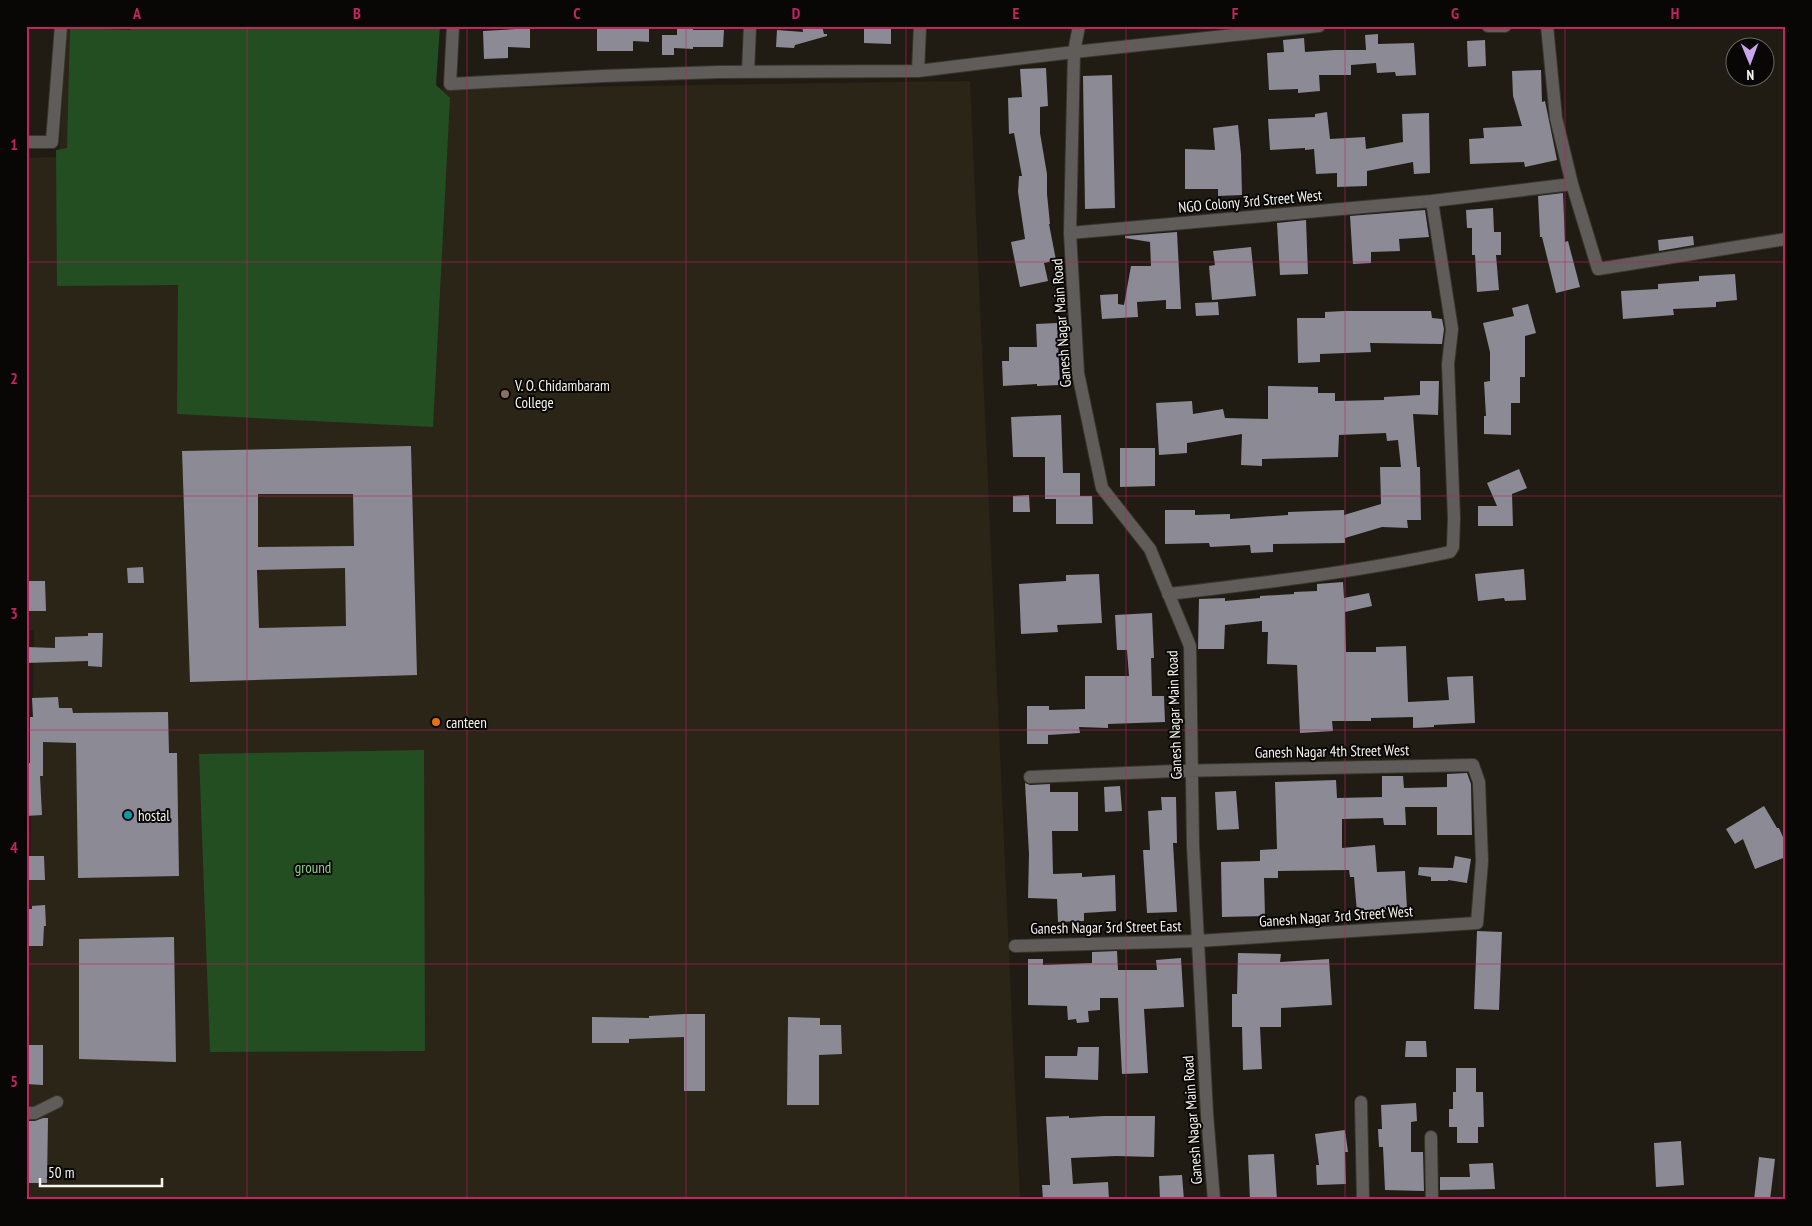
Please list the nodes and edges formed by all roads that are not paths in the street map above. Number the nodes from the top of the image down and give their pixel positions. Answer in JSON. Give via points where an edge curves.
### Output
{"nodes":[{"id":1,"x":61,"y":26,"type":"edge"},
{"id":2,"x":452,"y":26,"type":"edge"},
{"id":3,"x":750,"y":26,"type":"edge"},
{"id":4,"x":920,"y":26,"type":"edge"},
{"id":5,"x":1079,"y":26,"type":"edge"},
{"id":6,"x":1319,"y":26,"type":"edge"},
{"id":7,"x":1488,"y":26,"type":"edge"},
{"id":8,"x":1505,"y":26,"type":"edge"},
{"id":9,"x":1547,"y":26,"type":"edge"},
{"id":10,"x":1074,"y":52,"type":"junction"},
{"id":11,"x":918,"y":71,"type":"junction"},
{"id":12,"x":748,"y":72,"type":"junction"},
{"id":13,"x":26,"y":142,"type":"edge"},
{"id":14,"x":1572,"y":184,"type":"junction"},
{"id":15,"x":1432,"y":201,"type":"junction"},
{"id":16,"x":1070,"y":233,"type":"junction"},
{"id":17,"x":1786,"y":239,"type":"edge"},
{"id":18,"x":1168,"y":594,"type":"junction"},
{"id":19,"x":1192,"y":771,"type":"junction"},
{"id":20,"x":1030,"y":777,"type":"dead end"},
{"id":21,"x":1477,"y":923,"type":"joint"},
{"id":22,"x":1198,"y":941,"type":"junction"},
{"id":23,"x":1015,"y":946,"type":"dead end"},
{"id":24,"x":57,"y":1102,"type":"dead end"},
{"id":25,"x":1361,"y":1102,"type":"dead end"},
{"id":26,"x":31,"y":1113,"type":"edge"},
{"id":27,"x":1431,"y":1137,"type":"dead end"},
{"id":28,"x":1214,"y":1200,"type":"edge"},
{"id":29,"x":1363,"y":1200,"type":"edge"},
{"id":30,"x":1432,"y":1200,"type":"edge"}],
"edges":[{"from":1,"to":13,"type":"street","via":[[52,142]]},
{"from":2,"to":12,"type":"street","via":[[450,84]]},
{"from":3,"to":12,"type":"street"},
{"from":4,"to":11,"type":"street"},
{"from":5,"to":10,"type":"street","name":"Ganesh Nagar Main Road"},
{"from":6,"to":10,"type":"street"},
{"from":7,"to":8,"type":"street"},
{"from":9,"to":14,"type":"street","via":[[1556,118]]},
{"from":10,"to":11,"type":"street"},
{"from":10,"to":16,"type":"street","name":"Ganesh Nagar Main Road"},
{"from":11,"to":12,"type":"street"},
{"from":14,"to":15,"type":"street","name":"NGO Colony 3rd Street West"},
{"from":14,"to":17,"type":"street","via":[[1598,269]]},
{"from":15,"to":16,"type":"street","name":"NGO Colony 3rd Street West"},
{"from":15,"to":18,"type":"street","via":[[1452,329],[1448,364],[1454,518],[1450,552],[1288,580]]},
{"from":16,"to":18,"type":"street","name":"Ganesh Nagar Main Road","via":[[1078,374],[1102,488],[1150,549]]},
{"from":18,"to":19,"type":"street","name":"Ganesh Nagar Main Road","via":[[1190,646]]},
{"from":19,"to":20,"type":"street","name":"Ganesh Nagar 4th Street West"},
{"from":19,"to":21,"type":"street","name":"Ganesh Nagar 4th Street West","via":[[1473,764],[1479,782],[1482,861]]},
{"from":19,"to":22,"type":"street","name":"Ganesh Nagar Main Road"},
{"from":21,"to":22,"type":"street","name":"Ganesh Nagar 3rd Street West"},
{"from":22,"to":23,"type":"street","name":"Ganesh Nagar 3rd Street East"},
{"from":22,"to":28,"type":"street","name":"Ganesh Nagar Main Road"},
{"from":24,"to":26,"type":"street"},
{"from":25,"to":29,"type":"street"},
{"from":27,"to":30,"type":"street"}]}
